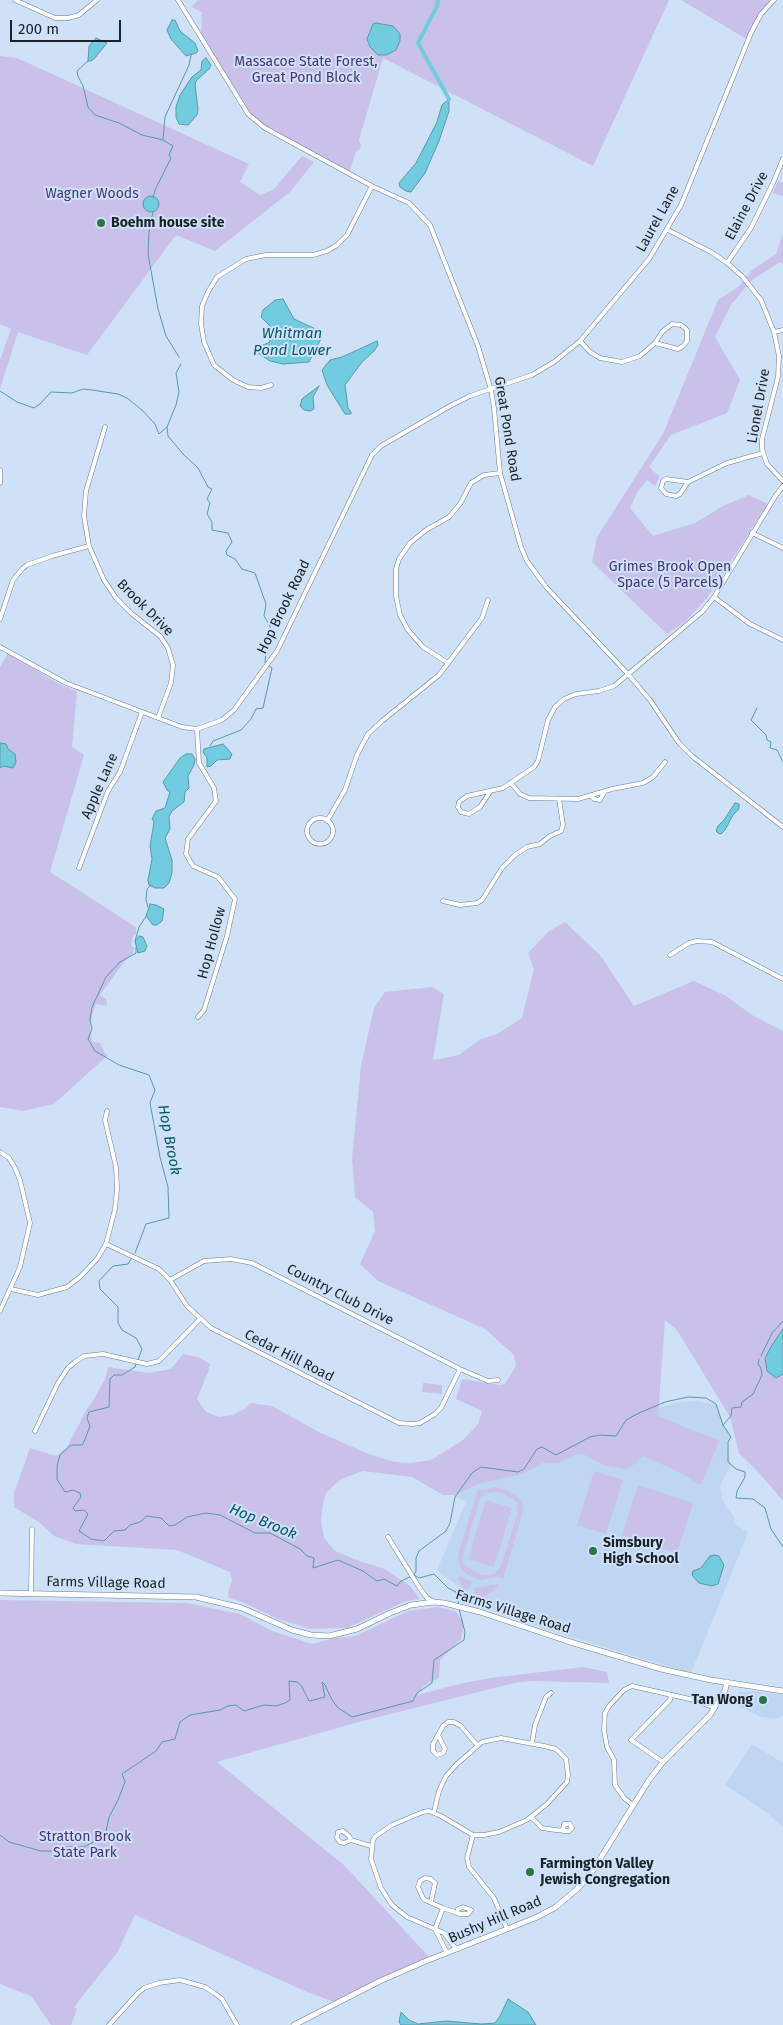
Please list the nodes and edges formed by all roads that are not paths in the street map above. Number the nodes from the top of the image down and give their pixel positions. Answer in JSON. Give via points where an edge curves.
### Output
{"nodes":[{"id":1,"x":15,"y":0,"type":"edge"},
{"id":2,"x":97,"y":0,"type":"edge"},
{"id":3,"x":178,"y":0,"type":"edge"},
{"id":4,"x":774,"y":0,"type":"edge"},
{"id":5,"x":783,"y":159,"type":"edge"},
{"id":6,"x":372,"y":186,"type":"junction"},
{"id":7,"x":668,"y":230,"type":"junction"},
{"id":8,"x":727,"y":263,"type":"junction"},
{"id":9,"x":783,"y":330,"type":"edge"},
{"id":10,"x":774,"y":332,"type":"junction"},
{"id":11,"x":580,"y":341,"type":"junction"},
{"id":12,"x":656,"y":343,"type":"junction"},
{"id":13,"x":272,"y":385,"type":"dead end"},
{"id":14,"x":491,"y":390,"type":"junction"},
{"id":15,"x":105,"y":427,"type":"dead end"},
{"id":16,"x":763,"y":454,"type":"junction"},
{"id":17,"x":0,"y":470,"type":"edge"},
{"id":18,"x":500,"y":473,"type":"junction"},
{"id":19,"x":783,"y":481,"type":"edge"},
{"id":20,"x":688,"y":482,"type":"junction"},
{"id":21,"x":0,"y":483,"type":"edge"},
{"id":22,"x":783,"y":486,"type":"edge"},
{"id":23,"x":752,"y":532,"type":"junction"},
{"id":24,"x":88,"y":546,"type":"junction"},
{"id":25,"x":783,"y":548,"type":"edge"},
{"id":26,"x":714,"y":596,"type":"junction"},
{"id":27,"x":488,"y":600,"type":"dead end"},
{"id":28,"x":0,"y":619,"type":"edge"},
{"id":29,"x":783,"y":640,"type":"edge"},
{"id":30,"x":0,"y":647,"type":"edge"},
{"id":31,"x":448,"y":663,"type":"junction"},
{"id":32,"x":628,"y":674,"type":"junction"},
{"id":33,"x":142,"y":712,"type":"junction"},
{"id":34,"x":158,"y":718,"type":"junction"},
{"id":35,"x":197,"y":729,"type":"junction"},
{"id":36,"x":665,"y":762,"type":"dead end"},
{"id":37,"x":511,"y":783,"type":"junction"},
{"id":38,"x":490,"y":792,"type":"junction"},
{"id":39,"x":559,"y":799,"type":"junction"},
{"id":40,"x":327,"y":821,"type":"junction"},
{"id":41,"x":783,"y":827,"type":"edge"},
{"id":42,"x":80,"y":868,"type":"dead end"},
{"id":43,"x":443,"y":901,"type":"dead end"},
{"id":44,"x":670,"y":955,"type":"dead end"},
{"id":45,"x":783,"y":979,"type":"edge"},
{"id":46,"x":198,"y":1017,"type":"dead end"},
{"id":47,"x":106,"y":1111,"type":"dead end"},
{"id":48,"x":0,"y":1152,"type":"edge"},
{"id":49,"x":106,"y":1244,"type":"junction"},
{"id":50,"x":170,"y":1280,"type":"junction"},
{"id":51,"x":11,"y":1289,"type":"junction"},
{"id":52,"x":0,"y":1311,"type":"edge"},
{"id":53,"x":200,"y":1319,"type":"junction"},
{"id":54,"x":460,"y":1369,"type":"junction"},
{"id":55,"x":498,"y":1380,"type":"dead end"},
{"id":56,"x":35,"y":1431,"type":"dead end"},
{"id":57,"x":32,"y":1529,"type":"dead end"},
{"id":58,"x":388,"y":1537,"type":"dead end"},
{"id":59,"x":0,"y":1593,"type":"edge"},
{"id":60,"x":31,"y":1594,"type":"junction"},
{"id":61,"x":434,"y":1602,"type":"junction"},
{"id":62,"x":727,"y":1682,"type":"junction"},
{"id":63,"x":783,"y":1691,"type":"edge"},
{"id":64,"x":551,"y":1693,"type":"dead end"},
{"id":65,"x":671,"y":1695,"type":"junction"},
{"id":66,"x":714,"y":1708,"type":"junction"},
{"id":67,"x":438,"y":1735,"type":"junction"},
{"id":68,"x":532,"y":1743,"type":"junction"},
{"id":69,"x":477,"y":1745,"type":"junction"},
{"id":70,"x":663,"y":1762,"type":"junction"},
{"id":71,"x":632,"y":1805,"type":"junction"},
{"id":72,"x":434,"y":1812,"type":"junction"},
{"id":73,"x":531,"y":1817,"type":"junction"},
{"id":74,"x":563,"y":1831,"type":"dead end"},
{"id":75,"x":473,"y":1835,"type":"junction"},
{"id":76,"x":350,"y":1840,"type":"dead end"},
{"id":77,"x":371,"y":1846,"type":"junction"},
{"id":78,"x":431,"y":1902,"type":"junction"},
{"id":79,"x":443,"y":1908,"type":"junction"},
{"id":80,"x":457,"y":1913,"type":"dead end"},
{"id":81,"x":435,"y":1929,"type":"junction"},
{"id":82,"x":507,"y":1929,"type":"junction"},
{"id":83,"x":456,"y":1949,"type":"junction"},
{"id":84,"x":446,"y":1953,"type":"junction"},
{"id":85,"x":110,"y":2024,"type":"edge"},
{"id":86,"x":237,"y":2025,"type":"edge"},
{"id":87,"x":294,"y":2025,"type":"edge"}],
"edges":[{"from":1,"to":2,"type":"street","via":[[55,18],[68,18],[78,15]]},
{"from":3,"to":6,"type":"street","name":"Great Pond Road","via":[[248,114],[265,128]]},
{"from":4,"to":7,"type":"street","name":"Laurel Lane","via":[[761,14],[751,33],[696,172]]},
{"from":5,"to":8,"type":"street","name":"Elaine Drive","via":[[751,228]]},
{"from":6,"to":13,"type":"street","via":[[347,236],[337,245],[313,255],[260,255],[246,259],[217,277],[208,292],[200,324],[214,365],[248,387]]},
{"from":6,"to":14,"type":"street","name":"Great Pond Road","via":[[409,203],[430,225],[478,346]]},
{"from":7,"to":8,"type":"street","name":"Lionel Drive"},
{"from":7,"to":11,"type":"street","name":"Laurel Lane","via":[[644,265]]},
{"from":8,"to":10,"type":"street","name":"Lionel Drive","via":[[761,300]]},
{"from":9,"to":10,"type":"street"},
{"from":10,"to":16,"type":"street","name":"Lionel Drive","via":[[779,356],[778,377],[762,439]]},
{"from":11,"to":12,"type":"street","via":[[600,358],[617,362],[640,356]]},
{"from":11,"to":14,"type":"street","name":"Laurel Lane","via":[[532,376]]},
{"from":12,"to":12,"type":"street","via":[[672,324],[681,325],[686,330],[688,341],[678,349]]},
{"from":14,"to":18,"type":"street","name":"Great Pond Road"},
{"from":14,"to":35,"type":"street","name":"Hop Brook Road","via":[[450,406],[381,446],[372,455],[277,651],[234,710],[222,720]]},
{"from":15,"to":24,"type":"street","name":"Brook Drive","via":[[86,491],[84,516]]},
{"from":16,"to":19,"type":"street","name":"Lionel Drive","via":[[767,464]]},
{"from":16,"to":20,"type":"street","via":[[727,463]]},
{"from":17,"to":21,"type":"street"},
{"from":18,"to":31,"type":"street","via":[[484,475],[471,483],[449,517],[410,543],[396,569],[396,596],[405,625],[415,639]]},
{"from":18,"to":32,"type":"street","name":"Great Pond Road","via":[[521,547],[534,573]]},
{"from":20,"to":20,"type":"street","via":[[666,479],[661,488],[666,494],[676,496]]},
{"from":22,"to":23,"type":"street"},
{"from":23,"to":25,"type":"street"},
{"from":23,"to":26,"type":"street"},
{"from":24,"to":28,"type":"street","via":[[22,568],[13,580]]},
{"from":24,"to":34,"type":"street","name":"Brook Drive","via":[[116,598],[160,636],[168,648],[173,665],[172,683]]},
{"from":26,"to":29,"type":"street","via":[[750,624]]},
{"from":26,"to":32,"type":"street","via":[[687,626]]},
{"from":27,"to":31,"type":"street","via":[[482,618]]},
{"from":30,"to":33,"type":"street","via":[[66,683]]},
{"from":31,"to":40,"type":"street","via":[[432,682],[368,734],[356,755],[345,790]]},
{"from":32,"to":37,"type":"street","via":[[614,686],[576,694],[559,703],[548,720],[538,761],[528,773]]},
{"from":32,"to":41,"type":"street","name":"Great Pond Road","via":[[692,756]]},
{"from":33,"to":34,"type":"street"},
{"from":33,"to":42,"type":"street","name":"Apple Lane","via":[[120,772],[102,804]]},
{"from":34,"to":35,"type":"street"},
{"from":35,"to":46,"type":"street","name":"Hop Hollow","via":[[199,763],[213,786],[216,801],[188,839],[186,854],[193,866],[218,877],[235,900],[212,985],[204,1010]]},
{"from":36,"to":39,"type":"street","via":[[643,783],[578,799]]},
{"from":37,"to":38,"type":"street"},
{"from":37,"to":39,"type":"street","via":[[526,797]]},
{"from":38,"to":38,"type":"street","via":[[467,796],[458,802],[458,807],[464,813],[473,812]]},
{"from":39,"to":43,"type":"street","via":[[561,831],[514,855],[477,903],[460,905]]},
{"from":40,"to":40,"type":"street","via":[[315,820],[309,825],[307,833],[310,840],[321,844],[330,839],[332,827]]},
{"from":44,"to":45,"type":"street","via":[[697,941],[712,942]]},
{"from":47,"to":49,"type":"street","via":[[117,1189]]},
{"from":48,"to":51,"type":"street","via":[[15,1168],[30,1223],[25,1253]]},
{"from":49,"to":50,"type":"street","name":"Cedar Hill Road","via":[[159,1269]]},
{"from":49,"to":51,"type":"street","via":[[97,1259],[67,1287],[38,1295]]},
{"from":50,"to":53,"type":"street","name":"Cedar Hill Road"},
{"from":50,"to":54,"type":"street","name":"Country Club Drive","via":[[204,1262],[231,1259],[252,1263]]},
{"from":51,"to":52,"type":"street"},
{"from":53,"to":54,"type":"street","name":"Cedar Hill Road","via":[[225,1336],[398,1423],[420,1423],[435,1414]]},
{"from":53,"to":56,"type":"street","via":[[159,1361],[147,1364],[103,1354],[84,1356],[75,1362],[58,1383]]},
{"from":54,"to":55,"type":"street","name":"Country Club Drive","via":[[488,1381]]},
{"from":57,"to":60,"type":"street"},
{"from":58,"to":61,"type":"street","via":[[427,1598]]},
{"from":59,"to":60,"type":"main road","name":"Farms Village Road"},
{"from":60,"to":61,"type":"main road","name":"Farms Village Road","via":[[201,1598],[242,1608],[292,1630],[329,1636],[357,1630],[403,1608]]},
{"from":61,"to":62,"type":"main road","name":"Farms Village Road","via":[[459,1606],[661,1669]]},
{"from":62,"to":63,"type":"main road","name":"Farms Village Road"},
{"from":62,"to":66,"type":"main road","name":"Bushy Hill Road"},
{"from":64,"to":68,"type":"street","via":[[546,1697]]},
{"from":65,"to":66,"type":"street"},
{"from":65,"to":70,"type":"street","via":[[670,1700],[631,1740]]},
{"from":65,"to":71,"type":"street","via":[[629,1686],[605,1713],[604,1730],[607,1747],[614,1760],[615,1785]]},
{"from":66,"to":70,"type":"main road","name":"Bushy Hill Road"},
{"from":67,"to":67,"type":"street","via":[[432,1748],[435,1754],[440,1755],[445,1746]]},
{"from":67,"to":69,"type":"street","via":[[446,1724],[454,1722],[466,1729]]},
{"from":68,"to":69,"type":"street","via":[[494,1738]]},
{"from":68,"to":73,"type":"street","via":[[556,1749],[566,1759],[568,1775],[567,1782]]},
{"from":69,"to":72,"type":"street","via":[[446,1776]]},
{"from":70,"to":71,"type":"main road","name":"Bushy Hill Road"},
{"from":71,"to":82,"type":"main road","name":"Bushy Hill Road","via":[[590,1875],[577,1889],[556,1907]]},
{"from":72,"to":75,"type":"street"},
{"from":72,"to":77,"type":"street","via":[[423,1812],[392,1826],[376,1836]]},
{"from":73,"to":74,"type":"street","via":[[542,1828]]},
{"from":73,"to":75,"type":"street","via":[[499,1832]]},
{"from":75,"to":82,"type":"street","via":[[467,1858],[469,1867],[494,1898]]},
{"from":76,"to":77,"type":"street"},
{"from":77,"to":81,"type":"street","via":[[371,1859],[381,1888],[392,1905],[407,1917]]},
{"from":78,"to":78,"type":"street","via":[[425,1900],[419,1891],[422,1879],[429,1878],[435,1883]]},
{"from":78,"to":79,"type":"street"},
{"from":79,"to":80,"type":"street"},
{"from":79,"to":81,"type":"street"},
{"from":81,"to":83,"type":"street","via":[[444,1933]]},
{"from":81,"to":84,"type":"street"},
{"from":82,"to":83,"type":"main road","name":"Bushy Hill Road"},
{"from":83,"to":84,"type":"main road","name":"Bushy Hill Road"},
{"from":84,"to":87,"type":"main road","name":"Bushy Hill Road","via":[[380,1981]]},
{"from":85,"to":86,"type":"street","via":[[144,1988],[180,1980],[205,1987],[222,1999]]}]}
